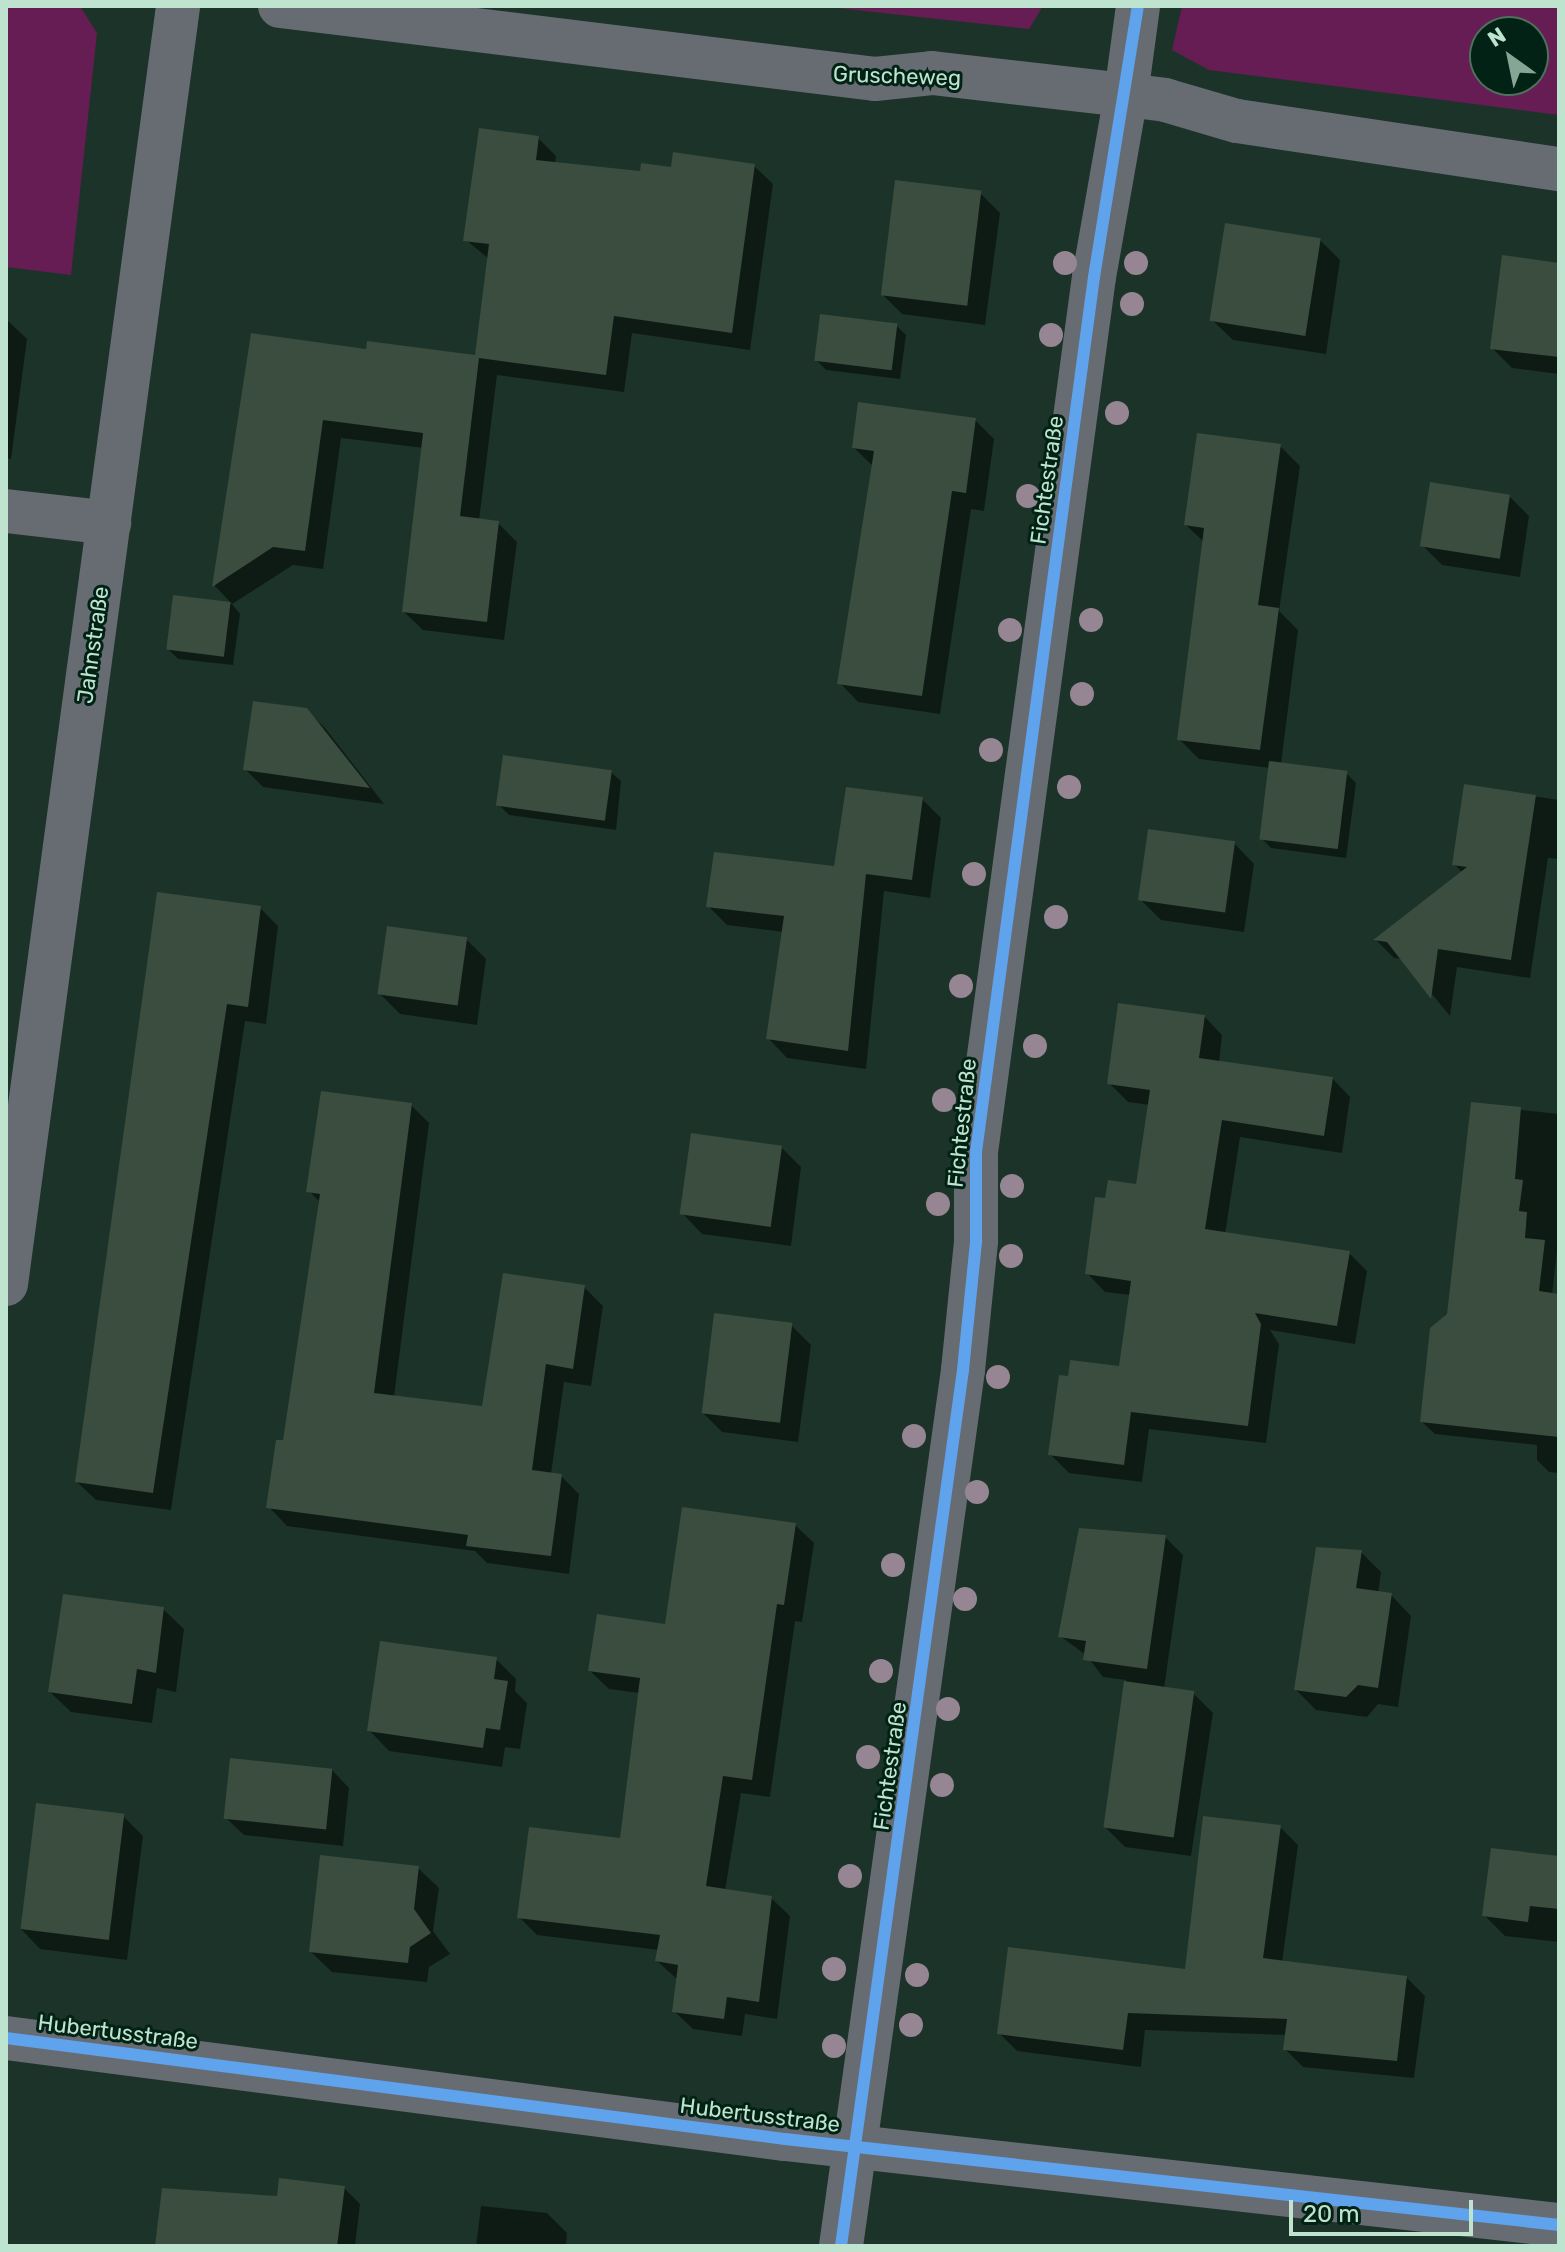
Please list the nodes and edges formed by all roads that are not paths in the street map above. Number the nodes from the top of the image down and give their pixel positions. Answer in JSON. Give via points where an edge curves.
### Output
{"nodes":[{"id":1,"x":178,"y":6,"type":"edge"},
{"id":2,"x":280,"y":6,"type":"edge"},
{"id":3,"x":1138,"y":6,"type":"edge"},
{"id":4,"x":1126,"y":95,"type":"junction"},
{"id":5,"x":1559,"y":169,"type":"edge"},
{"id":6,"x":6,"y":511,"type":"edge"},
{"id":7,"x":109,"y":523,"type":"junction"},
{"id":8,"x":6,"y":1284,"type":"edge"},
{"id":9,"x":6,"y":2038,"type":"edge"},
{"id":10,"x":857,"y":2147,"type":"junction"},
{"id":11,"x":1559,"y":2225,"type":"edge"},
{"id":12,"x":841,"y":2246,"type":"edge"}],
"edges":[{"from":1,"to":7,"type":"street","name":"Jahnstraße"},
{"from":2,"to":4,"type":"street","name":"Gruscheweg","via":[[861,78],[932,73]]},
{"from":3,"to":4,"type":"street","name":"Fichtestraße"},
{"from":4,"to":5,"type":"street","name":"Gruscheweg","via":[[1165,100],[1237,121]]},
{"from":4,"to":10,"type":"street","name":"Fichtestraße","via":[[1094,277],[976,1152],[972,1300]]},
{"from":6,"to":7,"type":"street"},
{"from":7,"to":8,"type":"street","name":"Jahnstraße"},
{"from":9,"to":10,"type":"street","name":"Hubertusstraße"},
{"from":10,"to":11,"type":"street","name":"Hubertusstraße"},
{"from":10,"to":12,"type":"street","name":"Fichtestraße"}]}
